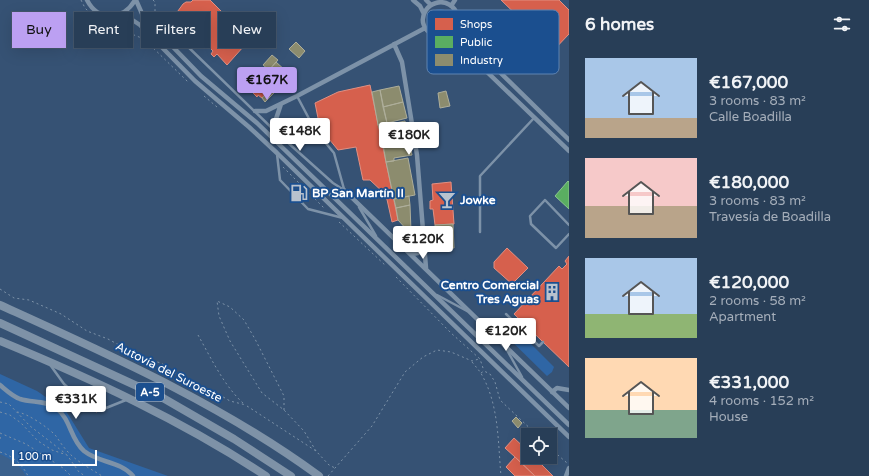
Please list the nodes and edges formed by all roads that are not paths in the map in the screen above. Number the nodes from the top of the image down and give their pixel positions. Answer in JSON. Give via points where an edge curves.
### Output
{"nodes":[{"id":1,"x":87,"y":0,"type":"edge"},
{"id":2,"x":135,"y":0,"type":"edge"},
{"id":3,"x":413,"y":0,"type":"edge"},
{"id":4,"x":426,"y":0,"type":"edge"},
{"id":5,"x":455,"y":0,"type":"edge"},
{"id":6,"x":431,"y":5,"type":"junction"},
{"id":7,"x":452,"y":6,"type":"junction"},
{"id":8,"x":427,"y":10,"type":"edge"},
{"id":9,"x":427,"y":10,"type":"edge"},
{"id":10,"x":454,"y":10,"type":"edge"},
{"id":11,"x":97,"y":12,"type":"edge"},
{"id":12,"x":125,"y":12,"type":"edge"},
{"id":13,"x":141,"y":12,"type":"edge"},
{"id":14,"x":424,"y":14,"type":"junction"},
{"id":15,"x":133,"y":20,"type":"edge"},
{"id":16,"x":425,"y":28,"type":"joint"},
{"id":17,"x":394,"y":44,"type":"junction"},
{"id":18,"x":175,"y":48,"type":"edge"},
{"id":19,"x":189,"y":48,"type":"edge"},
{"id":20,"x":489,"y":74,"type":"edge"},
{"id":21,"x":501,"y":74,"type":"edge"},
{"id":22,"x":297,"y":96,"type":"junction"},
{"id":23,"x":281,"y":104,"type":"junction"},
{"id":24,"x":255,"y":111,"type":"junction"},
{"id":25,"x":534,"y":118,"type":"junction"},
{"id":26,"x":276,"y":132,"type":"junction"},
{"id":27,"x":569,"y":140,"type":"edge"},
{"id":28,"x":569,"y":151,"type":"edge"},
{"id":29,"x":277,"y":153,"type":"junction"},
{"id":30,"x":344,"y":190,"type":"junction"},
{"id":31,"x":356,"y":201,"type":"junction"},
{"id":32,"x":345,"y":218,"type":"junction"},
{"id":33,"x":569,"y":225,"type":"edge"},
{"id":34,"x":480,"y":232,"type":"dead end"},
{"id":35,"x":569,"y":234,"type":"edge"},
{"id":36,"x":378,"y":240,"type":"junction"},
{"id":37,"x":424,"y":246,"type":"junction"},
{"id":38,"x":412,"y":254,"type":"junction"},
{"id":39,"x":426,"y":268,"type":"junction"},
{"id":40,"x":431,"y":292,"type":"junction"},
{"id":41,"x":0,"y":305,"type":"edge"},
{"id":42,"x":471,"y":313,"type":"junction"},
{"id":43,"x":506,"y":314,"type":"dead end"},
{"id":44,"x":0,"y":323,"type":"edge"},
{"id":45,"x":0,"y":341,"type":"edge"},
{"id":46,"x":543,"y":342,"type":"dead end"},
{"id":47,"x":504,"y":345,"type":"junction"},
{"id":48,"x":47,"y":361,"type":"junction"},
{"id":49,"x":524,"y":381,"type":"junction"},
{"id":50,"x":0,"y":385,"type":"edge"},
{"id":51,"x":569,"y":390,"type":"edge"},
{"id":52,"x":552,"y":392,"type":"junction"},
{"id":53,"x":128,"y":399,"type":"junction"},
{"id":54,"x":569,"y":408,"type":"edge"},
{"id":55,"x":569,"y":425,"type":"edge"},
{"id":56,"x":569,"y":438,"type":"edge"},
{"id":57,"x":569,"y":468,"type":"edge"},
{"id":58,"x":133,"y":476,"type":"edge"},
{"id":59,"x":266,"y":476,"type":"edge"},
{"id":60,"x":291,"y":476,"type":"edge"},
{"id":61,"x":319,"y":476,"type":"edge"},
{"id":62,"x":567,"y":476,"type":"edge"}],
"edges":[{"from":1,"to":11,"type":"street"},
{"from":2,"to":12,"type":"street"},
{"from":2,"to":13,"type":"street"},
{"from":3,"to":14,"type":"street"},
{"from":4,"to":6,"type":"street"},
{"from":5,"to":7,"type":"street"},
{"from":6,"to":7,"type":"street","via":[[444,2]]},
{"from":6,"to":8,"type":"street"},
{"from":7,"to":10,"type":"street"},
{"from":9,"to":14,"type":"street"},
{"from":14,"to":16,"type":"street"},
{"from":15,"to":29,"type":"street","via":[[195,81]]},
{"from":16,"to":17,"type":"street"},
{"from":17,"to":22,"type":"street"},
{"from":17,"to":37,"type":"street","via":[[402,62],[417,155]]},
{"from":18,"to":36,"type":"street","via":[[201,76],[257,123]]},
{"from":19,"to":24,"type":"lane"},
{"from":20,"to":25,"type":"street"},
{"from":21,"to":27,"type":"street"},
{"from":22,"to":23,"type":"street"},
{"from":22,"to":30,"type":"lane","via":[[315,130],[334,153]]},
{"from":23,"to":24,"type":"street"},
{"from":23,"to":26,"type":"street","via":[[275,122]]},
{"from":24,"to":26,"type":"lane"},
{"from":25,"to":28,"type":"street"},
{"from":25,"to":34,"type":"lane","via":[[480,176]]},
{"from":26,"to":30,"type":"lane"},
{"from":29,"to":32,"type":"street"},
{"from":29,"to":32,"type":"lane","via":[[280,180],[308,209]]},
{"from":30,"to":31,"type":"street"},
{"from":31,"to":36,"type":"lane"},
{"from":31,"to":38,"type":"street"},
{"from":32,"to":56,"type":"street"},
{"from":33,"to":35,"type":"lane","via":[[545,200],[530,216],[531,224],[556,248]]},
{"from":36,"to":40,"type":"street"},
{"from":37,"to":38,"type":"street","via":[[418,253]]},
{"from":37,"to":39,"type":"street"},
{"from":38,"to":39,"type":"street"},
{"from":39,"to":42,"type":"street"},
{"from":40,"to":42,"type":"lane"},
{"from":40,"to":49,"type":"street"},
{"from":41,"to":61,"type":"highway","name":"Autovía del Suroeste","number":"A-5","via":[[132,365],[212,407],[292,456]]},
{"from":42,"to":47,"type":"street"},
{"from":43,"to":46,"type":"lane","via":[[539,346]]},
{"from":44,"to":60,"type":"highway","number":"A-5","via":[[163,398]]},
{"from":45,"to":48,"type":"highway"},
{"from":47,"to":49,"type":"lane"},
{"from":47,"to":52,"type":"street"},
{"from":48,"to":53,"type":"highway"},
{"from":48,"to":53,"type":"lane","via":[[76,395],[106,408]]},
{"from":49,"to":55,"type":"street"},
{"from":50,"to":58,"type":"street","via":[[20,399],[56,408],[66,418],[74,438],[83,450],[94,458],[119,466]]},
{"from":51,"to":52,"type":"street","via":[[556,388]]},
{"from":52,"to":54,"type":"street"},
{"from":53,"to":59,"type":"highway","via":[[175,421]]},
{"from":57,"to":62,"type":"street"}]}
